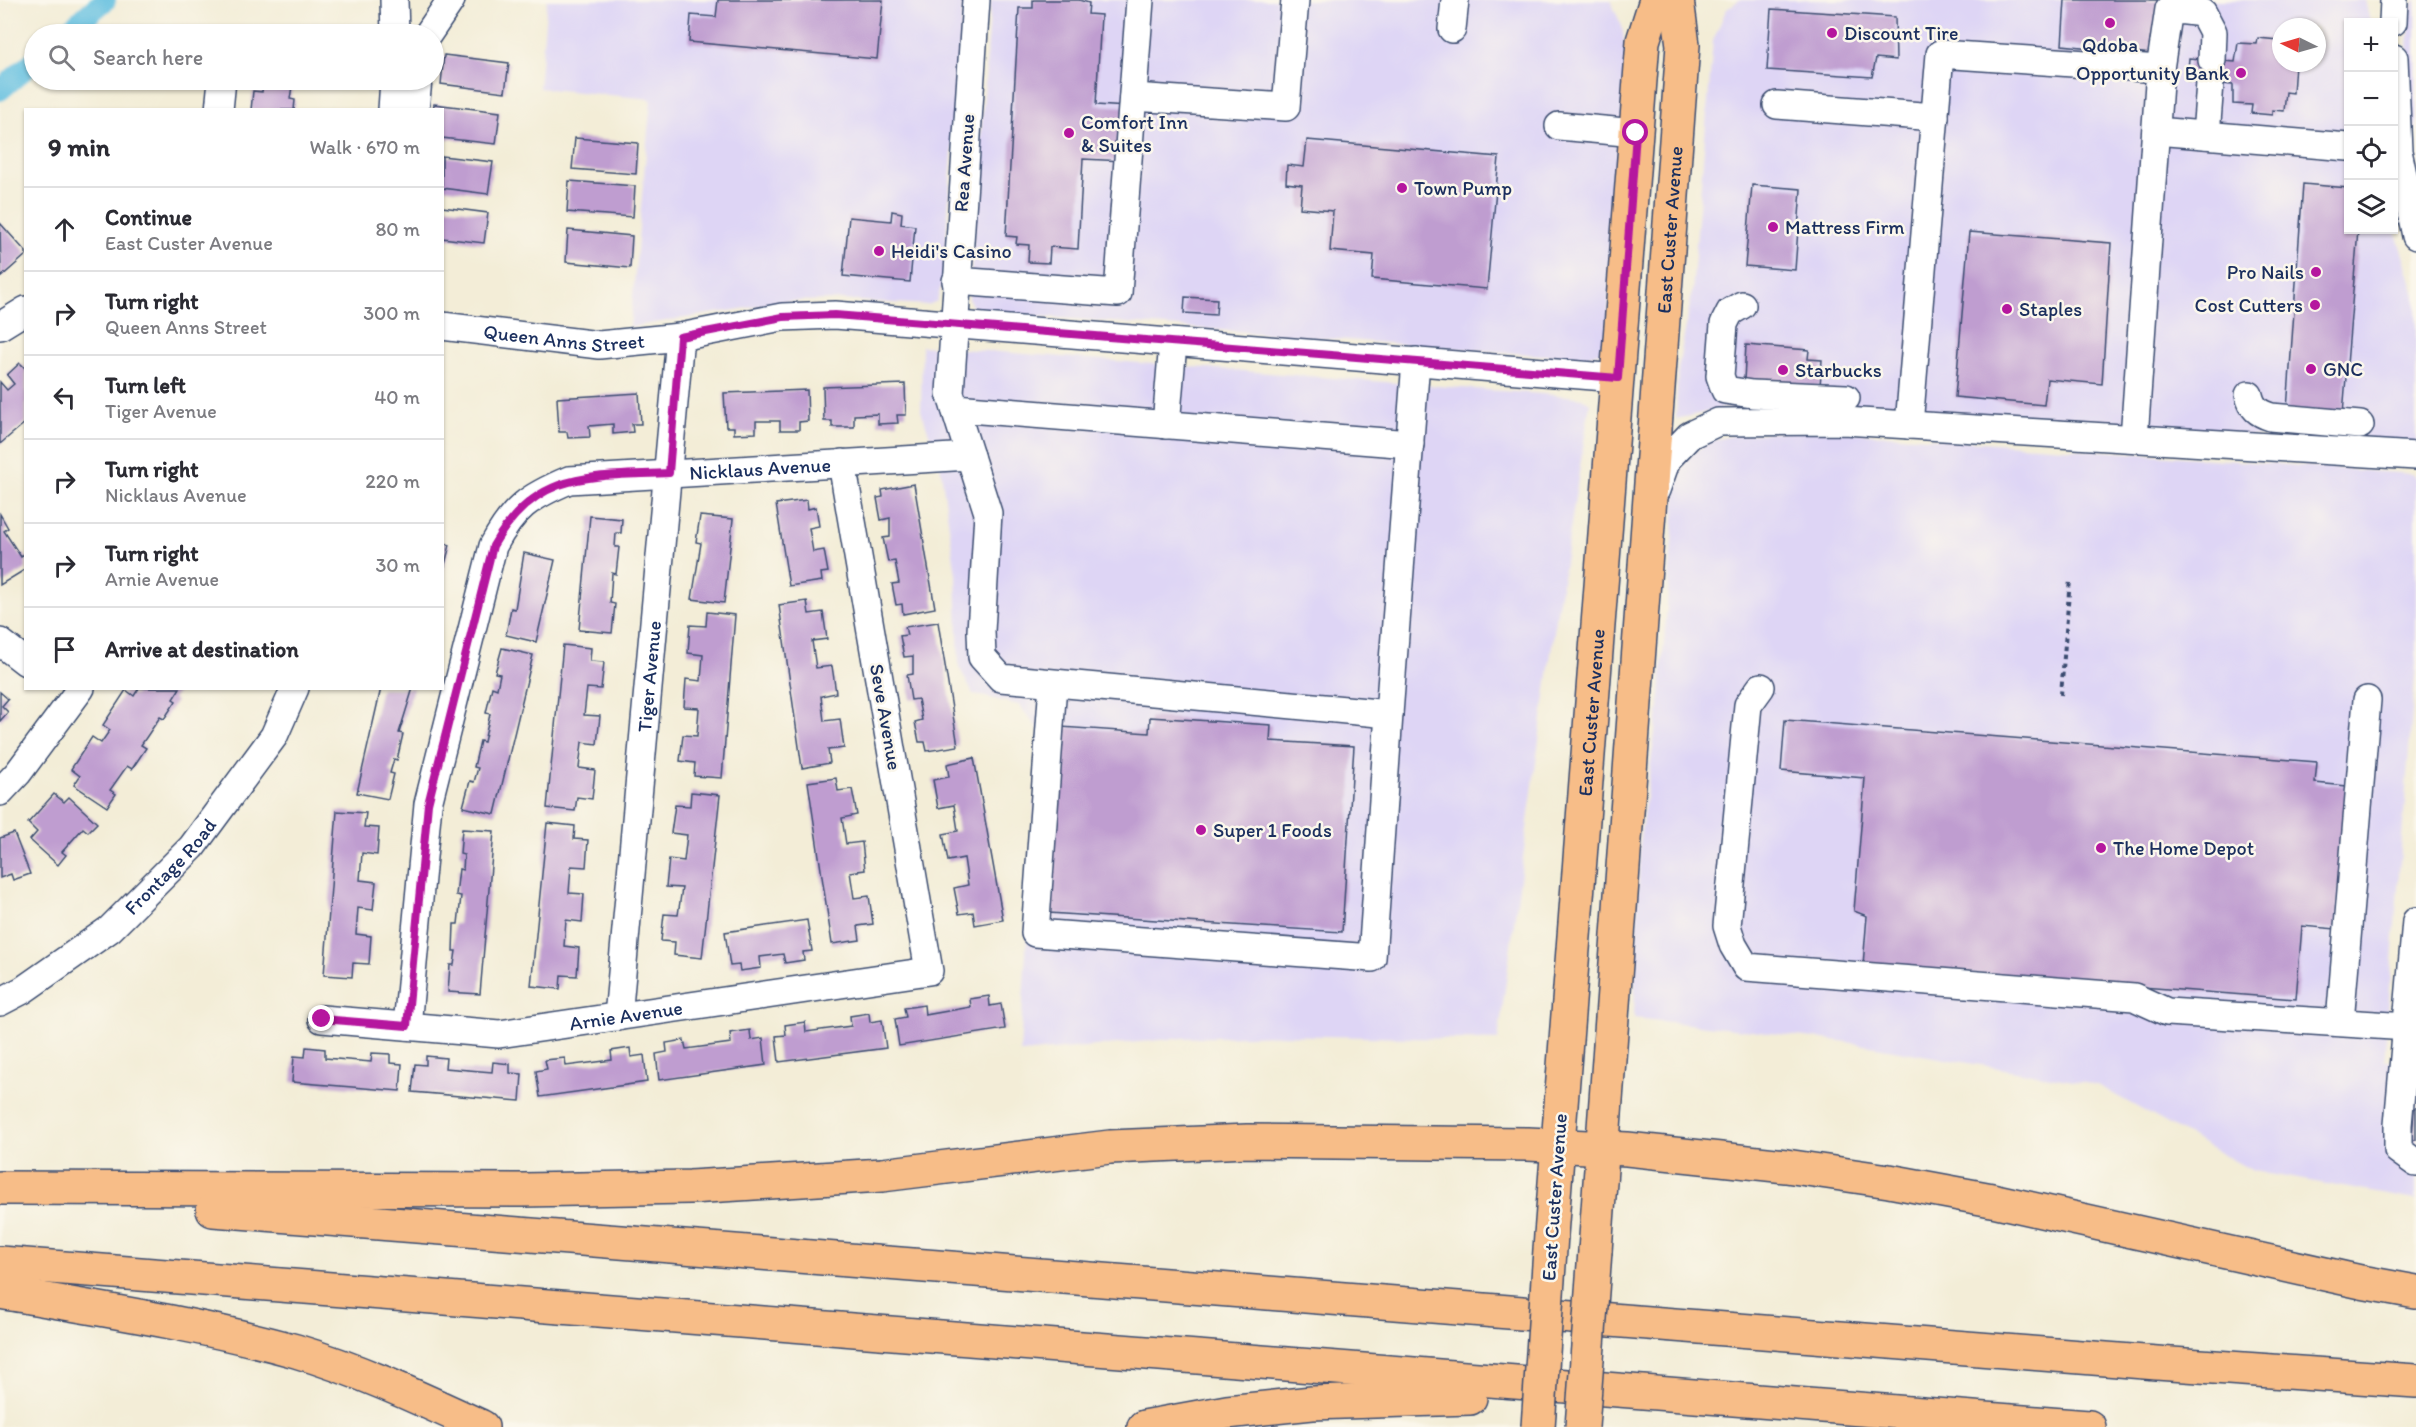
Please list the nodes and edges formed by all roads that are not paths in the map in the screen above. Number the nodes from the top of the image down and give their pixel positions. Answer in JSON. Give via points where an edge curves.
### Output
{"nodes":[{"id":1,"x":394,"y":0,"type":"edge"},
{"id":2,"x":451,"y":0,"type":"edge"},
{"id":3,"x":976,"y":0,"type":"edge"},
{"id":4,"x":1140,"y":0,"type":"edge"},
{"id":5,"x":1295,"y":0,"type":"edge"},
{"id":6,"x":1455,"y":0,"type":"edge"},
{"id":7,"x":1656,"y":0,"type":"edge"},
{"id":8,"x":1677,"y":0,"type":"edge"},
{"id":9,"x":2394,"y":0,"type":"edge"},
{"id":10,"x":2393,"y":18,"type":"edge"},
{"id":11,"x":395,"y":24,"type":"edge"},
{"id":12,"x":435,"y":24,"type":"edge"},
{"id":13,"x":1452,"y":29,"type":"dead end"},
{"id":14,"x":2160,"y":69,"type":"junction"},
{"id":15,"x":2395,"y":72,"type":"edge"},
{"id":16,"x":221,"y":90,"type":"edge"},
{"id":17,"x":393,"y":90,"type":"edge"},
{"id":18,"x":417,"y":90,"type":"edge"},
{"id":19,"x":1133,"y":97,"type":"junction"},
{"id":20,"x":1777,"y":105,"type":"dead end"},
{"id":21,"x":219,"y":108,"type":"edge"},
{"id":22,"x":392,"y":108,"type":"edge"},
{"id":23,"x":415,"y":108,"type":"edge"},
{"id":24,"x":1935,"y":117,"type":"junction"},
{"id":25,"x":1559,"y":126,"type":"dead end"},
{"id":26,"x":2156,"y":131,"type":"junction"},
{"id":27,"x":1636,"y":133,"type":"junction"},
{"id":28,"x":2206,"y":135,"type":"junction"},
{"id":29,"x":2344,"y":147,"type":"edge"},
{"id":30,"x":2402,"y":151,"type":"edge"},
{"id":31,"x":2416,"y":236,"type":"edge"},
{"id":32,"x":956,"y":281,"type":"junction"},
{"id":33,"x":1742,"y":305,"type":"dead end"},
{"id":34,"x":24,"y":311,"type":"edge"},
{"id":35,"x":0,"y":326,"type":"edge"},
{"id":36,"x":952,"y":326,"type":"junction"},
{"id":37,"x":444,"y":327,"type":"edge"},
{"id":38,"x":680,"y":337,"type":"junction"},
{"id":39,"x":1173,"y":343,"type":"junction"},
{"id":40,"x":1416,"y":361,"type":"junction"},
{"id":41,"x":1618,"y":378,"type":"junction"},
{"id":42,"x":2249,"y":395,"type":"dead end"},
{"id":43,"x":1846,"y":398,"type":"dead end"},
{"id":44,"x":954,"y":408,"type":"junction"},
{"id":45,"x":1166,"y":425,"type":"junction"},
{"id":46,"x":1909,"y":425,"type":"junction"},
{"id":47,"x":2360,"y":425,"type":"dead end"},
{"id":48,"x":2134,"y":438,"type":"junction"},
{"id":49,"x":1410,"y":444,"type":"junction"},
{"id":50,"x":970,"y":456,"type":"junction"},
{"id":51,"x":2416,"y":456,"type":"edge"},
{"id":52,"x":842,"y":463,"type":"junction"},
{"id":53,"x":669,"y":473,"type":"junction"},
{"id":54,"x":1648,"y":513,"type":"junction"},
{"id":55,"x":0,"y":642,"type":"edge"},
{"id":56,"x":24,"y":660,"type":"edge"},
{"id":57,"x":1053,"y":684,"type":"junction"},
{"id":58,"x":1761,"y":687,"type":"dead end"},
{"id":59,"x":294,"y":690,"type":"edge"},
{"id":60,"x":71,"y":692,"type":"edge"},
{"id":61,"x":2367,"y":700,"type":"dead end"},
{"id":62,"x":1389,"y":714,"type":"junction"},
{"id":63,"x":0,"y":792,"type":"edge"},
{"id":64,"x":2416,"y":921,"type":"edge"},
{"id":65,"x":929,"y":971,"type":"joint"},
{"id":66,"x":0,"y":1002,"type":"edge"},
{"id":67,"x":618,"y":1017,"type":"junction"},
{"id":68,"x":322,"y":1019,"type":"dead end"},
{"id":69,"x":2340,"y":1022,"type":"junction"},
{"id":70,"x":407,"y":1026,"type":"junction"},
{"id":71,"x":2408,"y":1027,"type":"junction"},
{"id":72,"x":1557,"y":1147,"type":"junction"},
{"id":73,"x":1603,"y":1148,"type":"junction"},
{"id":74,"x":2416,"y":1163,"type":"edge"},
{"id":75,"x":0,"y":1188,"type":"edge"},
{"id":76,"x":0,"y":1193,"type":"edge"},
{"id":77,"x":0,"y":1263,"type":"edge"},
{"id":78,"x":0,"y":1292,"type":"edge"},
{"id":79,"x":2416,"y":1292,"type":"edge"},
{"id":80,"x":2416,"y":1381,"type":"edge"},
{"id":81,"x":1714,"y":1398,"type":"junction"},
{"id":82,"x":482,"y":1427,"type":"edge"},
{"id":83,"x":1144,"y":1427,"type":"edge"},
{"id":84,"x":1538,"y":1427,"type":"edge"},
{"id":85,"x":1582,"y":1427,"type":"edge"},
{"id":86,"x":2088,"y":1427,"type":"edge"}],
"edges":[{"from":1,"to":11,"type":"street"},
{"from":2,"to":12,"type":"street"},
{"from":3,"to":32,"type":"street","name":"Rea Avenue"},
{"from":4,"to":19,"type":"street"},
{"from":5,"to":19,"type":"street","via":[[1286,107]]},
{"from":6,"to":13,"type":"street"},
{"from":7,"to":27,"type":"main road","name":"East Custer Avenue","via":[[1643,41]]},
{"from":8,"to":54,"type":"main road","name":"East Custer Avenue","via":[[1683,45]]},
{"from":9,"to":10,"type":"street"},
{"from":14,"to":24,"type":"street","via":[[1940,54]]},
{"from":14,"to":26,"type":"street"},
{"from":14,"to":28,"type":"street","via":[[2169,9],[2203,14],[2213,32]]},
{"from":15,"to":30,"type":"street"},
{"from":16,"to":21,"type":"street"},
{"from":17,"to":22,"type":"street"},
{"from":18,"to":23,"type":"street"},
{"from":19,"to":32,"type":"street","via":[[1118,293]]},
{"from":20,"to":24,"type":"street"},
{"from":24,"to":46,"type":"street"},
{"from":25,"to":27,"type":"street"},
{"from":26,"to":28,"type":"street"},
{"from":26,"to":48,"type":"street"},
{"from":27,"to":41,"type":"main road","name":"East Custer Avenue"},
{"from":28,"to":29,"type":"street"},
{"from":30,"to":31,"type":"street"},
{"from":32,"to":36,"type":"street","name":"Rea Avenue"},
{"from":33,"to":43,"type":"street","via":[[1730,312],[1724,324],[1720,376],[1725,390]]},
{"from":34,"to":35,"type":"street"},
{"from":36,"to":38,"type":"street","name":"Queen Anns Street","via":[[835,315],[783,317]]},
{"from":36,"to":39,"type":"street","name":"Queen Anns Street"},
{"from":36,"to":44,"type":"street","name":"Rea Avenue","via":[[950,393]]},
{"from":37,"to":38,"type":"street","name":"Queen Anns Street","via":[[599,345]]},
{"from":38,"to":53,"type":"street","name":"Tiger Avenue"},
{"from":39,"to":40,"type":"street","name":"Queen Anns Street"},
{"from":39,"to":45,"type":"street"},
{"from":40,"to":41,"type":"street","name":"Queen Anns Street"},
{"from":40,"to":49,"type":"street"},
{"from":41,"to":72,"type":"main road","name":"East Custer Avenue"},
{"from":42,"to":47,"type":"street","via":[[2260,414],[2271,417]]},
{"from":44,"to":45,"type":"street"},
{"from":44,"to":50,"type":"street","name":"Rea Avenue"},
{"from":45,"to":49,"type":"street"},
{"from":46,"to":48,"type":"street"},
{"from":46,"to":54,"type":"street","via":[[1718,422],[1690,435],[1667,459]]},
{"from":48,"to":51,"type":"street"},
{"from":49,"to":62,"type":"street"},
{"from":50,"to":52,"type":"street","name":"Nicklaus Avenue"},
{"from":50,"to":57,"type":"street","name":"Rea Avenue","via":[[988,513],[982,657],[1001,678]]},
{"from":52,"to":53,"type":"street","name":"Nicklaus Avenue"},
{"from":52,"to":65,"type":"street","name":"Seve Avenue"},
{"from":53,"to":67,"type":"street","name":"Tiger Avenue"},
{"from":53,"to":70,"type":"street","name":"Nicklaus Avenue","via":[[569,480],[535,494],[507,520],[493,546],[428,804]]},
{"from":54,"to":73,"type":"main road","name":"East Custer Avenue"},
{"from":55,"to":56,"type":"street"},
{"from":57,"to":62,"type":"street","name":"Rea Avenue"},
{"from":57,"to":62,"type":"street","via":[[1035,933],[1372,958]]},
{"from":58,"to":69,"type":"street","via":[[1748,705],[1727,926],[1732,945],[1746,967],[2134,997],[2166,1012]]},
{"from":59,"to":66,"type":"street","name":"Frontage Road","via":[[274,736],[192,847],[110,928]]},
{"from":60,"to":63,"type":"street"},
{"from":61,"to":69,"type":"street"},
{"from":64,"to":71,"type":"street"},
{"from":65,"to":67,"type":"street","name":"Arnie Avenue"},
{"from":67,"to":70,"type":"street","name":"Arnie Avenue","via":[[500,1034]]},
{"from":68,"to":70,"type":"street","name":"Arnie Avenue"},
{"from":69,"to":71,"type":"street"},
{"from":71,"to":74,"type":"street","via":[[2398,1150]]},
{"from":72,"to":73,"type":"main road"},
{"from":72,"to":75,"type":"main road","via":[[1236,1142],[1110,1148],[882,1175],[690,1187]]},
{"from":72,"to":84,"type":"main road","name":"East Custer Avenue","bridge":true},
{"from":73,"to":79,"type":"main road","via":[[1786,1166],[1889,1181]]},
{"from":73,"to":85,"type":"main road","name":"East Custer Avenue","bridge":true},
{"from":76,"to":80,"type":"main road"},
{"from":77,"to":81,"type":"main road"},
{"from":78,"to":82,"type":"main road","via":[[195,1326],[297,1352],[392,1385]]},
{"from":81,"to":83,"type":"main road","via":[[1450,1397],[1311,1403],[1227,1412]]},
{"from":81,"to":86,"type":"main road"}]}
